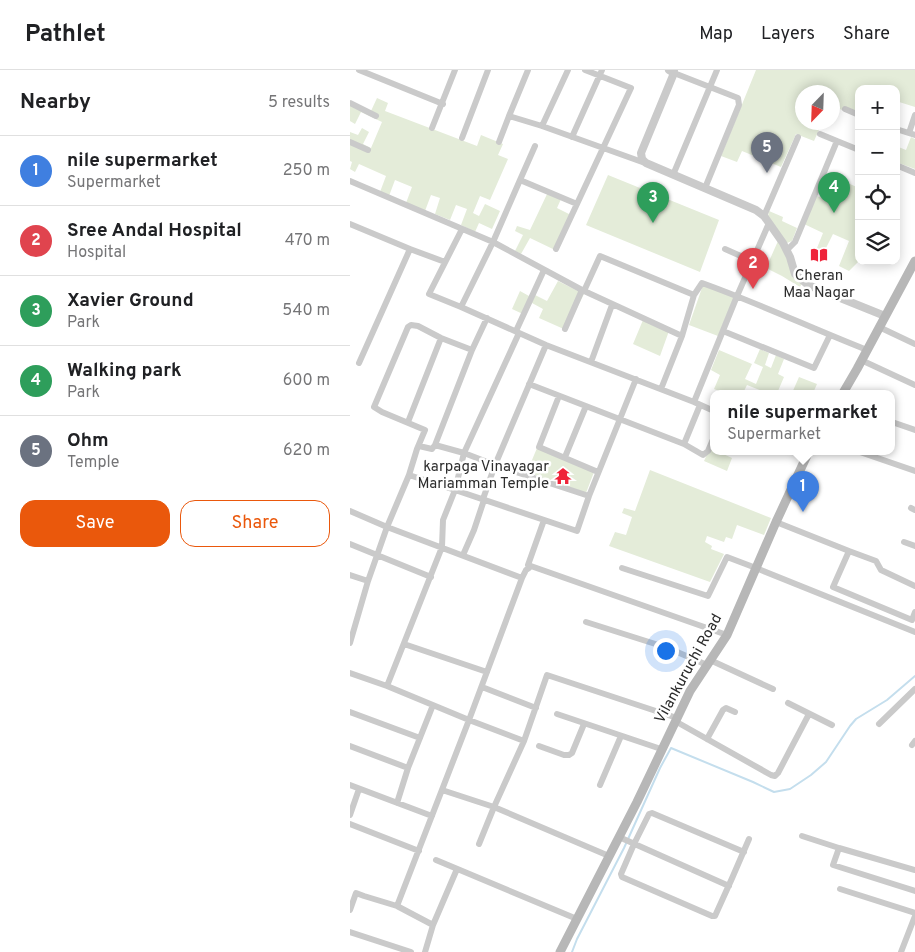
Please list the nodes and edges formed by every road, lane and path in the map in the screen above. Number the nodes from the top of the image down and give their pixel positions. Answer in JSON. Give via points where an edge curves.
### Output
{"nodes":[{"id":1,"x":359,"y":70,"type":"edge"},
{"id":2,"x":455,"y":70,"type":"edge"},
{"id":3,"x":488,"y":70,"type":"edge"},
{"id":4,"x":528,"y":70,"type":"edge"},
{"id":5,"x":568,"y":70,"type":"edge"},
{"id":6,"x":585,"y":70,"type":"edge"},
{"id":7,"x":717,"y":70,"type":"edge"},
{"id":8,"x":673,"y":71,"type":"edge"},
{"id":9,"x":374,"y":73,"type":"edge"},
{"id":10,"x":601,"y":73,"type":"edge"},
{"id":11,"x":710,"y":86,"type":"junction"},
{"id":12,"x":350,"y":103,"type":"edge"},
{"id":13,"x":442,"y":104,"type":"junction"},
{"id":14,"x":845,"y":109,"type":"dead end"},
{"id":15,"x":855,"y":113,"type":"edge"},
{"id":16,"x":915,"y":115,"type":"edge"},
{"id":17,"x":376,"y":116,"type":"dead end"},
{"id":18,"x":509,"y":116,"type":"junction"},
{"id":19,"x":542,"y":126,"type":"junction"},
{"id":20,"x":432,"y":128,"type":"dead end"},
{"id":21,"x":899,"y":130,"type":"edge"},
{"id":22,"x":820,"y":134,"type":"dead end"},
{"id":23,"x":912,"y":134,"type":"edge"},
{"id":24,"x":572,"y":137,"type":"junction"},
{"id":25,"x":798,"y":137,"type":"dead end"},
{"id":26,"x":462,"y":138,"type":"dead end"},
{"id":27,"x":837,"y":140,"type":"junction"},
{"id":28,"x":350,"y":142,"type":"edge"},
{"id":29,"x":499,"y":142,"type":"dead end"},
{"id":30,"x":535,"y":146,"type":"dead end"},
{"id":31,"x":603,"y":148,"type":"junction"},
{"id":32,"x":855,"y":148,"type":"edge"},
{"id":33,"x":368,"y":150,"type":"dead end"},
{"id":34,"x":646,"y":163,"type":"junction"},
{"id":35,"x":900,"y":167,"type":"edge"},
{"id":36,"x":915,"y":173,"type":"edge"},
{"id":37,"x":673,"y":175,"type":"junction"},
{"id":38,"x":520,"y":180,"type":"junction"},
{"id":39,"x":350,"y":183,"type":"edge"},
{"id":40,"x":705,"y":188,"type":"junction"},
{"id":41,"x":577,"y":204,"type":"junction"},
{"id":42,"x":766,"y":220,"type":"junction"},
{"id":43,"x":350,"y":224,"type":"edge"},
{"id":44,"x":462,"y":229,"type":"junction"},
{"id":45,"x":493,"y":242,"type":"junction"},
{"id":46,"x":410,"y":249,"type":"junction"},
{"id":47,"x":556,"y":249,"type":"dead end"},
{"id":48,"x":725,"y":249,"type":"dead end"},
{"id":49,"x":786,"y":250,"type":"junction"},
{"id":50,"x":752,"y":260,"type":"junction"},
{"id":51,"x":915,"y":261,"type":"edge"},
{"id":52,"x":445,"y":262,"type":"junction"},
{"id":53,"x":544,"y":270,"type":"junction"},
{"id":54,"x":583,"y":290,"type":"junction"},
{"id":55,"x":694,"y":296,"type":"junction"},
{"id":56,"x":737,"y":296,"type":"junction"},
{"id":57,"x":612,"y":305,"type":"junction"},
{"id":58,"x":461,"y":307,"type":"junction"},
{"id":59,"x":885,"y":316,"type":"junction"},
{"id":60,"x":487,"y":318,"type":"junction"},
{"id":61,"x":879,"y":327,"type":"junction"},
{"id":62,"x":565,"y":329,"type":"dead end"},
{"id":63,"x":723,"y":331,"type":"junction"},
{"id":64,"x":517,"y":332,"type":"junction"},
{"id":65,"x":830,"y":335,"type":"junction"},
{"id":66,"x":682,"y":336,"type":"junction"},
{"id":67,"x":441,"y":338,"type":"junction"},
{"id":68,"x":915,"y":344,"type":"edge"},
{"id":69,"x":546,"y":345,"type":"junction"},
{"id":70,"x":472,"y":350,"type":"junction"},
{"id":71,"x":867,"y":350,"type":"junction"},
{"id":72,"x":862,"y":360,"type":"junction"},
{"id":73,"x":590,"y":362,"type":"junction"},
{"id":74,"x":359,"y":363,"type":"dead end"},
{"id":75,"x":636,"y":380,"type":"junction"},
{"id":76,"x":529,"y":384,"type":"junction"},
{"id":77,"x":915,"y":385,"type":"edge"},
{"id":78,"x":660,"y":389,"type":"junction"},
{"id":79,"x":845,"y":390,"type":"edge"},
{"id":80,"x":559,"y":396,"type":"junction"},
{"id":81,"x":697,"y":403,"type":"junction"},
{"id":82,"x":586,"y":406,"type":"junction"},
{"id":83,"x":710,"y":409,"type":"edge"},
{"id":84,"x":619,"y":420,"type":"junction"},
{"id":85,"x":408,"y":422,"type":"junction"},
{"id":86,"x":895,"y":423,"type":"edge"},
{"id":87,"x":915,"y":430,"type":"edge"},
{"id":88,"x":684,"y":444,"type":"junction"},
{"id":89,"x":435,"y":445,"type":"junction"},
{"id":90,"x":419,"y":446,"type":"junction"},
{"id":91,"x":710,"y":446,"type":"edge"},
{"id":92,"x":464,"y":453,"type":"junction"},
{"id":93,"x":806,"y":455,"type":"edge"},
{"id":94,"x":869,"y":455,"type":"edge"},
{"id":95,"x":565,"y":457,"type":"junction"},
{"id":96,"x":495,"y":465,"type":"junction"},
{"id":97,"x":915,"y":471,"type":"edge"},
{"id":98,"x":598,"y":472,"type":"junction"},
{"id":99,"x":409,"y":475,"type":"junction"},
{"id":100,"x":455,"y":490,"type":"junction"},
{"id":101,"x":589,"y":496,"type":"junction"},
{"id":102,"x":484,"y":500,"type":"junction"},
{"id":103,"x":350,"y":511,"type":"edge"},
{"id":104,"x":544,"y":520,"type":"junction"},
{"id":105,"x":776,"y":522,"type":"junction"},
{"id":106,"x":387,"y":527,"type":"junction"},
{"id":107,"x":904,"y":542,"type":"dead end"},
{"id":108,"x":350,"y":544,"type":"edge"},
{"id":109,"x":915,"y":546,"type":"edge"},
{"id":110,"x":442,"y":547,"type":"junction"},
{"id":111,"x":848,"y":551,"type":"junction"},
{"id":112,"x":463,"y":555,"type":"junction"},
{"id":113,"x":377,"y":556,"type":"junction"},
{"id":114,"x":528,"y":565,"type":"junction"},
{"id":115,"x":622,"y":568,"type":"dead end"},
{"id":116,"x":756,"y":568,"type":"junction"},
{"id":117,"x":350,"y":575,"type":"edge"},
{"id":118,"x":431,"y":577,"type":"junction"},
{"id":119,"x":522,"y":578,"type":"junction"},
{"id":120,"x":368,"y":581,"type":"junction"},
{"id":121,"x":915,"y":586,"type":"edge"},
{"id":122,"x":915,"y":612,"type":"edge"},
{"id":123,"x":586,"y":622,"type":"dead end"},
{"id":124,"x":352,"y":628,"type":"edge"},
{"id":125,"x":915,"y":632,"type":"edge"},
{"id":126,"x":727,"y":635,"type":"junction"},
{"id":127,"x":350,"y":643,"type":"edge"},
{"id":128,"x":404,"y":644,"type":"junction"},
{"id":129,"x":709,"y":662,"type":"junction"},
{"id":130,"x":487,"y":672,"type":"junction"},
{"id":131,"x":350,"y":673,"type":"edge"},
{"id":132,"x":387,"y":686,"type":"junction"},
{"id":133,"x":482,"y":686,"type":"junction"},
{"id":134,"x":772,"y":689,"type":"dead end"},
{"id":135,"x":915,"y":689,"type":"edge"},
{"id":136,"x":788,"y":703,"type":"dead end"},
{"id":137,"x":433,"y":705,"type":"junction"},
{"id":138,"x":536,"y":708,"type":"junction"},
{"id":139,"x":350,"y":712,"type":"edge"},
{"id":140,"x":735,"y":712,"type":"dead end"},
{"id":141,"x":557,"y":714,"type":"dead end"},
{"id":142,"x":809,"y":714,"type":"junction"},
{"id":143,"x":676,"y":719,"type":"junction"},
{"id":144,"x":469,"y":720,"type":"junction"},
{"id":145,"x":584,"y":724,"type":"junction"},
{"id":146,"x":879,"y":724,"type":"dead end"},
{"id":147,"x":832,"y":725,"type":"dead end"},
{"id":148,"x":621,"y":736,"type":"junction"},
{"id":149,"x":420,"y":738,"type":"junction"},
{"id":150,"x":707,"y":739,"type":"junction"},
{"id":151,"x":524,"y":741,"type":"junction"},
{"id":152,"x":350,"y":746,"type":"edge"},
{"id":153,"x":539,"y":746,"type":"dead end"},
{"id":154,"x":661,"y":749,"type":"junction"},
{"id":155,"x":408,"y":768,"type":"junction"},
{"id":156,"x":350,"y":785,"type":"edge"},
{"id":157,"x":600,"y":785,"type":"dead end"},
{"id":158,"x":359,"y":789,"type":"junction"},
{"id":159,"x":442,"y":790,"type":"junction"},
{"id":160,"x":397,"y":803,"type":"junction"},
{"id":161,"x":494,"y":807,"type":"junction"},
{"id":162,"x":350,"y":815,"type":"edge"},
{"id":163,"x":432,"y":816,"type":"junction"},
{"id":164,"x":350,"y":824,"type":"edge"},
{"id":165,"x":802,"y":836,"type":"dead end"},
{"id":166,"x":619,"y":838,"type":"junction"},
{"id":167,"x":749,"y":839,"type":"dead end"},
{"id":168,"x":632,"y":843,"type":"junction"},
{"id":169,"x":479,"y":844,"type":"dead end"},
{"id":170,"x":839,"y":848,"type":"junction"},
{"id":171,"x":418,"y":851,"type":"junction"},
{"id":172,"x":744,"y":852,"type":"junction"},
{"id":173,"x":609,"y":856,"type":"junction"},
{"id":174,"x":436,"y":860,"type":"dead end"},
{"id":175,"x":457,"y":869,"type":"junction"},
{"id":176,"x":915,"y":870,"type":"edge"},
{"id":177,"x":729,"y":886,"type":"junction"},
{"id":178,"x":840,"y":889,"type":"dead end"},
{"id":179,"x":353,"y":891,"type":"edge"},
{"id":180,"x":915,"y":891,"type":"edge"},
{"id":181,"x":397,"y":906,"type":"junction"},
{"id":182,"x":350,"y":910,"type":"edge"},
{"id":183,"x":915,"y":914,"type":"edge"},
{"id":184,"x":577,"y":919,"type":"junction"},
{"id":185,"x":432,"y":925,"type":"junction"},
{"id":186,"x":350,"y":932,"type":"edge"},
{"id":187,"x":411,"y":952,"type":"edge"},
{"id":188,"x":425,"y":952,"type":"edge"},
{"id":189,"x":560,"y":952,"type":"edge"},
{"id":190,"x":901,"y":952,"type":"edge"}],
"edges":[{"from":1,"to":9,"type":"street"},
{"from":2,"to":13,"type":"street"},
{"from":3,"to":26,"type":"street"},
{"from":4,"to":18,"type":"street"},
{"from":5,"to":19,"type":"street"},
{"from":6,"to":10,"type":"street"},
{"from":7,"to":11,"type":"street"},
{"from":8,"to":11,"type":"street"},
{"from":8,"to":34,"type":"street","via":[[641,153]]},
{"from":9,"to":13,"type":"street"},
{"from":10,"to":24,"type":"street"},
{"from":10,"to":31,"type":"street","via":[[631,88]]},
{"from":11,"to":37,"type":"street"},
{"from":11,"to":40,"type":"street","via":[[738,98],[739,105]]},
{"from":12,"to":17,"type":"street"},
{"from":13,"to":20,"type":"street"},
{"from":14,"to":15,"type":"street"},
{"from":16,"to":23,"type":"street"},
{"from":18,"to":19,"type":"street"},
{"from":18,"to":29,"type":"street"},
{"from":19,"to":24,"type":"street"},
{"from":21,"to":23,"type":"street"},
{"from":22,"to":27,"type":"street"},
{"from":24,"to":31,"type":"street"},
{"from":25,"to":42,"type":"street"},
{"from":27,"to":32,"type":"street"},
{"from":27,"to":49,"type":"street","via":[[795,242]]},
{"from":28,"to":33,"type":"street"},
{"from":30,"to":38,"type":"street"},
{"from":31,"to":34,"type":"street"},
{"from":31,"to":41,"type":"street"},
{"from":34,"to":37,"type":"street"},
{"from":35,"to":36,"type":"street"},
{"from":37,"to":40,"type":"street"},
{"from":38,"to":41,"type":"street"},
{"from":38,"to":45,"type":"street"},
{"from":39,"to":44,"type":"street"},
{"from":40,"to":42,"type":"street","via":[[756,210]]},
{"from":41,"to":47,"type":"street"},
{"from":42,"to":49,"type":"street"},
{"from":42,"to":50,"type":"street"},
{"from":43,"to":46,"type":"street"},
{"from":44,"to":45,"type":"street"},
{"from":44,"to":52,"type":"street"},
{"from":45,"to":53,"type":"street"},
{"from":45,"to":58,"type":"street"},
{"from":46,"to":52,"type":"street"},
{"from":46,"to":74,"type":"street"},
{"from":48,"to":50,"type":"street"},
{"from":49,"to":59,"type":"street","via":[[795,274],[808,285]]},
{"from":50,"to":56,"type":"street"},
{"from":51,"to":59,"type":"main road"},
{"from":52,"to":58,"type":"street","via":[[429,294]]},
{"from":53,"to":54,"type":"street"},
{"from":53,"to":64,"type":"street"},
{"from":54,"to":55,"type":"street","via":[[600,256]]},
{"from":54,"to":57,"type":"street"},
{"from":54,"to":62,"type":"street"},
{"from":55,"to":56,"type":"street","via":[[702,283]]},
{"from":55,"to":66,"type":"street"},
{"from":56,"to":63,"type":"street"},
{"from":56,"to":65,"type":"street"},
{"from":57,"to":66,"type":"street"},
{"from":57,"to":73,"type":"street"},
{"from":58,"to":60,"type":"street"},
{"from":59,"to":61,"type":"main road"},
{"from":60,"to":64,"type":"street"},
{"from":60,"to":70,"type":"street"},
{"from":61,"to":68,"type":"street"},
{"from":61,"to":71,"type":"main road"},
{"from":63,"to":65,"type":"street","via":[[814,368]]},
{"from":63,"to":81,"type":"street"},
{"from":64,"to":69,"type":"street"},
{"from":64,"to":92,"type":"street"},
{"from":65,"to":71,"type":"street"},
{"from":66,"to":78,"type":"street"},
{"from":67,"to":70,"type":"street"},
{"from":67,"to":85,"type":"street"},
{"from":67,"to":85,"type":"street","via":[[418,326],[408,327],[374,407]]},
{"from":69,"to":73,"type":"street"},
{"from":69,"to":76,"type":"street"},
{"from":70,"to":89,"type":"street"},
{"from":71,"to":72,"type":"main road"},
{"from":72,"to":77,"type":"street"},
{"from":72,"to":79,"type":"main road"},
{"from":73,"to":75,"type":"street"},
{"from":75,"to":78,"type":"street"},
{"from":75,"to":84,"type":"street"},
{"from":76,"to":80,"type":"street"},
{"from":76,"to":96,"type":"street"},
{"from":78,"to":81,"type":"street"},
{"from":80,"to":82,"type":"street"},
{"from":80,"to":95,"type":"street","via":[[539,447]]},
{"from":81,"to":83,"type":"street"},
{"from":81,"to":88,"type":"street"},
{"from":82,"to":84,"type":"street"},
{"from":82,"to":95,"type":"street"},
{"from":84,"to":88,"type":"street"},
{"from":84,"to":98,"type":"street"},
{"from":85,"to":90,"type":"street","via":[[426,430]]},
{"from":86,"to":87,"type":"street"},
{"from":88,"to":91,"type":"street","via":[[703,455]]},
{"from":89,"to":90,"type":"street","via":[[432,449]]},
{"from":89,"to":92,"type":"street"},
{"from":90,"to":99,"type":"street"},
{"from":92,"to":96,"type":"street"},
{"from":92,"to":100,"type":"street"},
{"from":93,"to":105,"type":"main road","name":"Vilankuruchi Road"},
{"from":94,"to":97,"type":"street"},
{"from":95,"to":98,"type":"street"},
{"from":96,"to":101,"type":"street"},
{"from":96,"to":102,"type":"street"},
{"from":98,"to":101,"type":"street"},
{"from":99,"to":100,"type":"street"},
{"from":99,"to":106,"type":"street"},
{"from":100,"to":102,"type":"street"},
{"from":100,"to":110,"type":"street","via":[[443,520]]},
{"from":101,"to":104,"type":"street","via":[[577,531]]},
{"from":102,"to":104,"type":"street"},
{"from":102,"to":112,"type":"street"},
{"from":103,"to":106,"type":"street"},
{"from":104,"to":114,"type":"street"},
{"from":105,"to":111,"type":"street"},
{"from":105,"to":116,"type":"main road","name":"Vilankuruchi Road"},
{"from":106,"to":110,"type":"street"},
{"from":106,"to":113,"type":"street"},
{"from":107,"to":109,"type":"street"},
{"from":108,"to":113,"type":"street"},
{"from":110,"to":112,"type":"street"},
{"from":110,"to":118,"type":"street"},
{"from":111,"to":121,"type":"street","via":[[876,562],[881,570]]},
{"from":111,"to":122,"type":"street","via":[[833,587],[912,620]]},
{"from":112,"to":119,"type":"street"},
{"from":113,"to":118,"type":"street"},
{"from":113,"to":120,"type":"street"},
{"from":114,"to":119,"type":"street","via":[[530,568]]},
{"from":114,"to":126,"type":"street"},
{"from":115,"to":116,"type":"street","via":[[708,596],[727,557]]},
{"from":116,"to":125,"type":"street"},
{"from":116,"to":126,"type":"main road","name":"Vilankuruchi Road"},
{"from":117,"to":120,"type":"street"},
{"from":118,"to":128,"type":"street"},
{"from":119,"to":130,"type":"street"},
{"from":120,"to":124,"type":"street"},
{"from":123,"to":129,"type":"street"},
{"from":124,"to":127,"type":"street"},
{"from":126,"to":129,"type":"main road","name":"Vilankuruchi Road"},
{"from":128,"to":130,"type":"street"},
{"from":128,"to":132,"type":"street"},
{"from":129,"to":134,"type":"street"},
{"from":129,"to":143,"type":"main road","name":"Vilankuruchi Road"},
{"from":130,"to":133,"type":"street"},
{"from":131,"to":132,"type":"street"},
{"from":132,"to":137,"type":"street"},
{"from":133,"to":138,"type":"street"},
{"from":133,"to":144,"type":"street"},
{"from":135,"to":146,"type":"street"},
{"from":136,"to":142,"type":"street"},
{"from":137,"to":144,"type":"street"},
{"from":137,"to":149,"type":"street"},
{"from":138,"to":143,"type":"street","via":[[547,675]]},
{"from":138,"to":151,"type":"street"},
{"from":139,"to":149,"type":"street"},
{"from":140,"to":150,"type":"street","via":[[723,710]]},
{"from":141,"to":145,"type":"street"},
{"from":142,"to":147,"type":"street"},
{"from":142,"to":150,"type":"street","via":[[775,776]]},
{"from":143,"to":150,"type":"street"},
{"from":143,"to":154,"type":"main road","name":"Vilankuruchi Road"},
{"from":144,"to":151,"type":"street"},
{"from":144,"to":159,"type":"street"},
{"from":145,"to":148,"type":"street"},
{"from":145,"to":153,"type":"street","via":[[569,755]]},
{"from":148,"to":154,"type":"street"},
{"from":148,"to":157,"type":"street"},
{"from":149,"to":155,"type":"street"},
{"from":151,"to":161,"type":"street"},
{"from":152,"to":155,"type":"street"},
{"from":154,"to":166,"type":"main road","name":"Vilankuruchi Road"},
{"from":155,"to":160,"type":"street"},
{"from":156,"to":158,"type":"street"},
{"from":158,"to":160,"type":"street"},
{"from":158,"to":162,"type":"street"},
{"from":159,"to":161,"type":"street"},
{"from":159,"to":163,"type":"street"},
{"from":160,"to":163,"type":"street"},
{"from":161,"to":169,"type":"street"},
{"from":161,"to":173,"type":"street"},
{"from":163,"to":171,"type":"street"},
{"from":164,"to":171,"type":"street"},
{"from":165,"to":170,"type":"street"},
{"from":166,"to":168,"type":"street"},
{"from":166,"to":173,"type":"main road","name":"Vilankuruchi Road"},
{"from":167,"to":172,"type":"street"},
{"from":168,"to":172,"type":"street","via":[[652,813]]},
{"from":168,"to":177,"type":"street"},
{"from":168,"to":177,"type":"street","via":[[622,878],[712,916],[715,916]]},
{"from":170,"to":176,"type":"street"},
{"from":170,"to":180,"type":"street","via":[[833,865]]},
{"from":171,"to":181,"type":"street"},
{"from":172,"to":177,"type":"street"},
{"from":173,"to":184,"type":"main road","name":"Vilankuruchi Road"},
{"from":174,"to":175,"type":"street"},
{"from":175,"to":184,"type":"street"},
{"from":175,"to":185,"type":"street"},
{"from":178,"to":183,"type":"street"},
{"from":179,"to":181,"type":"street"},
{"from":179,"to":182,"type":"street"},
{"from":181,"to":185,"type":"street"},
{"from":183,"to":190,"type":"street"},
{"from":184,"to":189,"type":"main road","name":"Vilankuruchi Road"},
{"from":185,"to":188,"type":"street"},
{"from":186,"to":187,"type":"street"}]}
